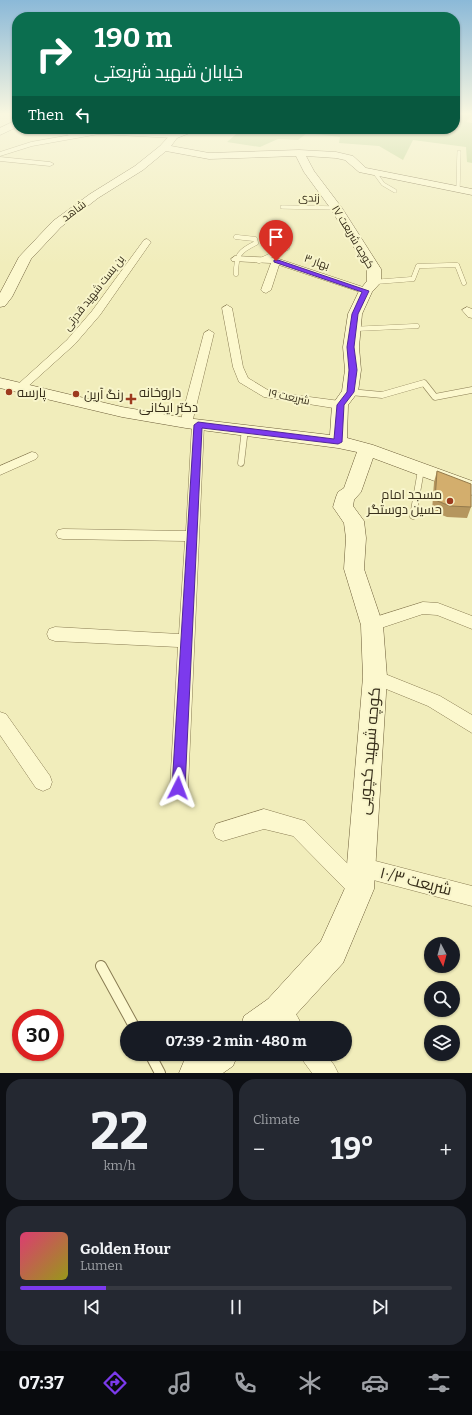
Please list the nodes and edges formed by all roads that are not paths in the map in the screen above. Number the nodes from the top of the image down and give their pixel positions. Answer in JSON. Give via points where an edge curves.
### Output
{"nodes":[{"id":1,"x":143,"y":165,"type":"edge"},
{"id":2,"x":305,"y":165,"type":"edge"},
{"id":3,"x":357,"y":165,"type":"edge"},
{"id":4,"x":459,"y":165,"type":"edge"},
{"id":5,"x":375,"y":173,"type":"junction"},
{"id":6,"x":458,"y":189,"type":"junction"},
{"id":7,"x":395,"y":191,"type":"dead end"},
{"id":8,"x":472,"y":192,"type":"edge"},
{"id":9,"x":282,"y":207,"type":"dead end"},
{"id":10,"x":336,"y":208,"type":"junction"},
{"id":11,"x":236,"y":237,"type":"dead end"},
{"id":12,"x":148,"y":242,"type":"dead end"},
{"id":13,"x":287,"y":248,"type":"dead end"},
{"id":14,"x":235,"y":259,"type":"junction"},
{"id":15,"x":259,"y":261,"type":"junction"},
{"id":16,"x":276,"y":261,"type":"junction"},
{"id":17,"x":236,"y":274,"type":"dead end"},
{"id":18,"x":464,"y":283,"type":"dead end"},
{"id":19,"x":370,"y":287,"type":"junction"},
{"id":20,"x":266,"y":290,"type":"dead end"},
{"id":21,"x":0,"y":303,"type":"edge"},
{"id":22,"x":227,"y":308,"type":"dead end"},
{"id":23,"x":417,"y":326,"type":"dead end"},
{"id":24,"x":353,"y":329,"type":"junction"},
{"id":25,"x":209,"y":333,"type":"dead end"},
{"id":26,"x":0,"y":383,"type":"edge"},
{"id":27,"x":20,"y":388,"type":"junction"},
{"id":28,"x":472,"y":390,"type":"edge"},
{"id":29,"x":350,"y":392,"type":"junction"},
{"id":30,"x":340,"y":405,"type":"junction"},
{"id":31,"x":192,"y":424,"type":"junction"},
{"id":32,"x":245,"y":429,"type":"junction"},
{"id":33,"x":338,"y":442,"type":"junction"},
{"id":34,"x":367,"y":449,"type":"junction"},
{"id":35,"x":32,"y":456,"type":"dead end"},
{"id":36,"x":241,"y":463,"type":"dead end"},
{"id":37,"x":421,"y":470,"type":"junction"},
{"id":38,"x":0,"y":471,"type":"edge"},
{"id":39,"x":472,"y":488,"type":"edge"},
{"id":40,"x":413,"y":516,"type":"dead end"},
{"id":41,"x":63,"y":534,"type":"dead end"},
{"id":42,"x":193,"y":536,"type":"junction"},
{"id":43,"x":472,"y":623,"type":"edge"},
{"id":44,"x":372,"y":626,"type":"junction"},
{"id":45,"x":55,"y":634,"type":"dead end"},
{"id":46,"x":187,"y":641,"type":"junction"},
{"id":47,"x":376,"y":677,"type":"junction"},
{"id":48,"x":0,"y":720,"type":"edge"},
{"id":49,"x":472,"y":725,"type":"edge"},
{"id":50,"x":43,"y":782,"type":"dead end"},
{"id":51,"x":178,"y":788,"type":"dead end"},
{"id":52,"x":223,"y":831,"type":"dead end"},
{"id":53,"x":359,"y":878,"type":"junction"},
{"id":54,"x":472,"y":896,"type":"edge"},
{"id":55,"x":101,"y":966,"type":"dead end"},
{"id":56,"x":286,"y":1019,"type":"edge"},
{"id":57,"x":131,"y":1021,"type":"edge"},
{"id":58,"x":154,"y":1061,"type":"edge"},
{"id":59,"x":212,"y":1061,"type":"edge"},
{"id":60,"x":317,"y":1061,"type":"edge"},
{"id":61,"x":160,"y":1073,"type":"edge"},
{"id":62,"x":196,"y":1073,"type":"edge"},
{"id":63,"x":326,"y":1073,"type":"edge"}],
"edges":[{"from":1,"to":21,"type":"street","name":"شاهد","via":[[94,196],[57,224],[25,256]]},
{"from":2,"to":10,"type":"street","name":"کوچه شریعت ۱۷"},
{"from":3,"to":5,"type":"street","via":[[363,170]]},
{"from":4,"to":6,"type":"lane"},
{"from":5,"to":6,"type":"street"},
{"from":5,"to":7,"type":"lane","via":[[385,187]]},
{"from":6,"to":8,"type":"street"},
{"from":9,"to":10,"type":"lane","name":"زندی"},
{"from":10,"to":19,"type":"street","name":"کوچه شریعت ۱۷","via":[[374,269]]},
{"from":11,"to":14,"type":"lane","via":[[255,240],[256,243],[240,250]]},
{"from":12,"to":27,"type":"street","name":"بن بست شهید قدرتی","via":[[96,313],[71,342]]},
{"from":13,"to":15,"type":"lane"},
{"from":14,"to":15,"type":"street","name":"بهار ۳"},
{"from":14,"to":17,"type":"lane"},
{"from":15,"to":16,"type":"street","name":"بهار ۳"},
{"from":16,"to":19,"type":"street","name":"بهار ۳"},
{"from":16,"to":20,"type":"street"},
{"from":18,"to":19,"type":"lane","via":[[457,265],[418,266],[413,279]]},
{"from":19,"to":24,"type":"street","via":[[355,314]]},
{"from":22,"to":30,"type":"street","name":"شریعت ۱۹","via":[[238,367],[243,380],[268,394]]},
{"from":23,"to":24,"type":"lane"},
{"from":24,"to":29,"type":"street"},
{"from":25,"to":31,"type":"street"},
{"from":26,"to":27,"type":"street"},
{"from":27,"to":31,"type":"street","via":[[122,412]]},
{"from":28,"to":29,"type":"lane","via":[[435,397],[424,383],[382,395]]},
{"from":29,"to":30,"type":"street"},
{"from":30,"to":33,"type":"street"},
{"from":31,"to":32,"type":"street"},
{"from":31,"to":42,"type":"street"},
{"from":32,"to":33,"type":"street"},
{"from":32,"to":36,"type":"lane"},
{"from":33,"to":34,"type":"street"},
{"from":34,"to":37,"type":"street"},
{"from":34,"to":44,"type":"street","name":"کوچه شهید کچویی","via":[[352,492],[345,497],[343,508],[354,520],[354,569]]},
{"from":35,"to":38,"type":"street"},
{"from":37,"to":39,"type":"street"},
{"from":37,"to":40,"type":"lane"},
{"from":41,"to":42,"type":"street"},
{"from":42,"to":46,"type":"street"},
{"from":43,"to":44,"type":"street","via":[[438,609],[423,608]]},
{"from":44,"to":47,"type":"street","name":"کوچه شهید کچویی"},
{"from":45,"to":46,"type":"street"},
{"from":46,"to":51,"type":"street"},
{"from":47,"to":49,"type":"street","via":[[434,701]]},
{"from":47,"to":53,"type":"street","name":"کوچه شهید کچویی"},
{"from":48,"to":50,"type":"street"},
{"from":52,"to":53,"type":"street","via":[[264,819],[298,828]]},
{"from":53,"to":54,"type":"street","name":"شریعت ۱۰/۳"},
{"from":53,"to":56,"type":"street","name":"کوچه شهید کچویی","via":[[332,952]]},
{"from":55,"to":57,"type":"lane"},
{"from":58,"to":61,"type":"lane"},
{"from":59,"to":62,"type":"street"},
{"from":60,"to":63,"type":"street"}]}
